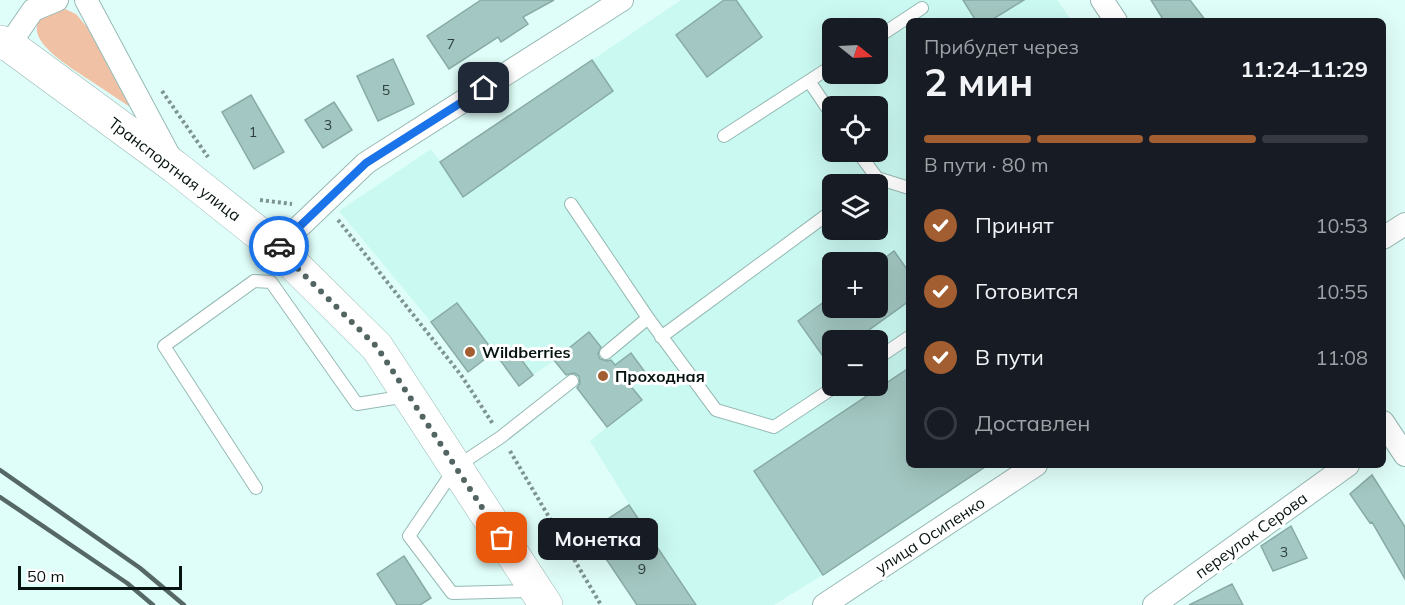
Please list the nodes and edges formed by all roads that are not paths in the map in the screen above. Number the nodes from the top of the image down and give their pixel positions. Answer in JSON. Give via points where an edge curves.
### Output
{"nodes":[{"id":1,"x":57,"y":0,"type":"edge"},
{"id":2,"x":86,"y":0,"type":"edge"},
{"id":3,"x":622,"y":0,"type":"edge"},
{"id":4,"x":1102,"y":0,"type":"edge"},
{"id":5,"x":922,"y":8,"type":"dead end"},
{"id":6,"x":907,"y":18,"type":"edge"},
{"id":7,"x":1114,"y":18,"type":"edge"},
{"id":8,"x":906,"y":19,"type":"edge"},
{"id":9,"x":888,"y":30,"type":"edge"},
{"id":10,"x":5,"y":44,"type":"edge"},
{"id":11,"x":822,"y":73,"type":"edge"},
{"id":12,"x":809,"y":81,"type":"junction"},
{"id":13,"x":822,"y":100,"type":"edge"},
{"id":14,"x":724,"y":136,"type":"dead end"},
{"id":15,"x":175,"y":167,"type":"junction"},
{"id":16,"x":888,"y":184,"type":"edge"},
{"id":17,"x":906,"y":188,"type":"edge"},
{"id":18,"x":571,"y":204,"type":"dead end"},
{"id":19,"x":822,"y":218,"type":"edge"},
{"id":20,"x":1405,"y":224,"type":"edge"},
{"id":21,"x":1386,"y":236,"type":"edge"},
{"id":22,"x":277,"y":248,"type":"junction"},
{"id":23,"x":648,"y":318,"type":"junction"},
{"id":24,"x":662,"y":337,"type":"junction"},
{"id":25,"x":906,"y":338,"type":"edge"},
{"id":26,"x":888,"y":351,"type":"edge"},
{"id":27,"x":606,"y":353,"type":"dead end"},
{"id":28,"x":572,"y":381,"type":"dead end"},
{"id":29,"x":409,"y":395,"type":"junction"},
{"id":30,"x":822,"y":395,"type":"edge"},
{"id":31,"x":1386,"y":432,"type":"edge"},
{"id":32,"x":1405,"y":455,"type":"edge"},
{"id":33,"x":456,"y":468,"type":"junction"},
{"id":34,"x":1031,"y":468,"type":"edge"},
{"id":35,"x":1344,"y":468,"type":"edge"},
{"id":36,"x":256,"y":488,"type":"dead end"},
{"id":37,"x":541,"y":598,"type":"edge"},
{"id":38,"x":824,"y":605,"type":"edge"},
{"id":39,"x":1154,"y":605,"type":"edge"}],
"edges":[{"from":1,"to":10,"type":"street","via":[[33,10]]},
{"from":2,"to":15,"type":"street"},
{"from":3,"to":22,"type":"street","via":[[366,163]]},
{"from":4,"to":7,"type":"street"},
{"from":5,"to":6,"type":"lane"},
{"from":8,"to":9,"type":"lane"},
{"from":10,"to":15,"type":"main road","name":"Транспортная улица"},
{"from":11,"to":12,"type":"lane"},
{"from":12,"to":13,"type":"lane"},
{"from":12,"to":14,"type":"lane"},
{"from":15,"to":22,"type":"main road","name":"Транспортная улица"},
{"from":16,"to":17,"type":"lane"},
{"from":18,"to":23,"type":"lane"},
{"from":19,"to":24,"type":"lane"},
{"from":20,"to":21,"type":"street"},
{"from":22,"to":29,"type":"main road","name":"Транспортная улица","via":[[377,347]]},
{"from":23,"to":24,"type":"lane"},
{"from":23,"to":27,"type":"lane"},
{"from":24,"to":30,"type":"lane","via":[[716,410],[774,427]]},
{"from":25,"to":26,"type":"lane"},
{"from":28,"to":33,"type":"lane"},
{"from":29,"to":33,"type":"main road","name":"Транспортная улица"},
{"from":29,"to":36,"type":"lane","via":[[357,404],[271,282],[254,281],[164,346]]},
{"from":31,"to":32,"type":"street"},
{"from":33,"to":37,"type":"main road","name":"Транспортная улица"},
{"from":33,"to":37,"type":"lane","via":[[409,536],[452,593]]},
{"from":34,"to":38,"type":"street","name":"улица Осипенко"},
{"from":35,"to":39,"type":"street","name":"переулок Серова"}]}
